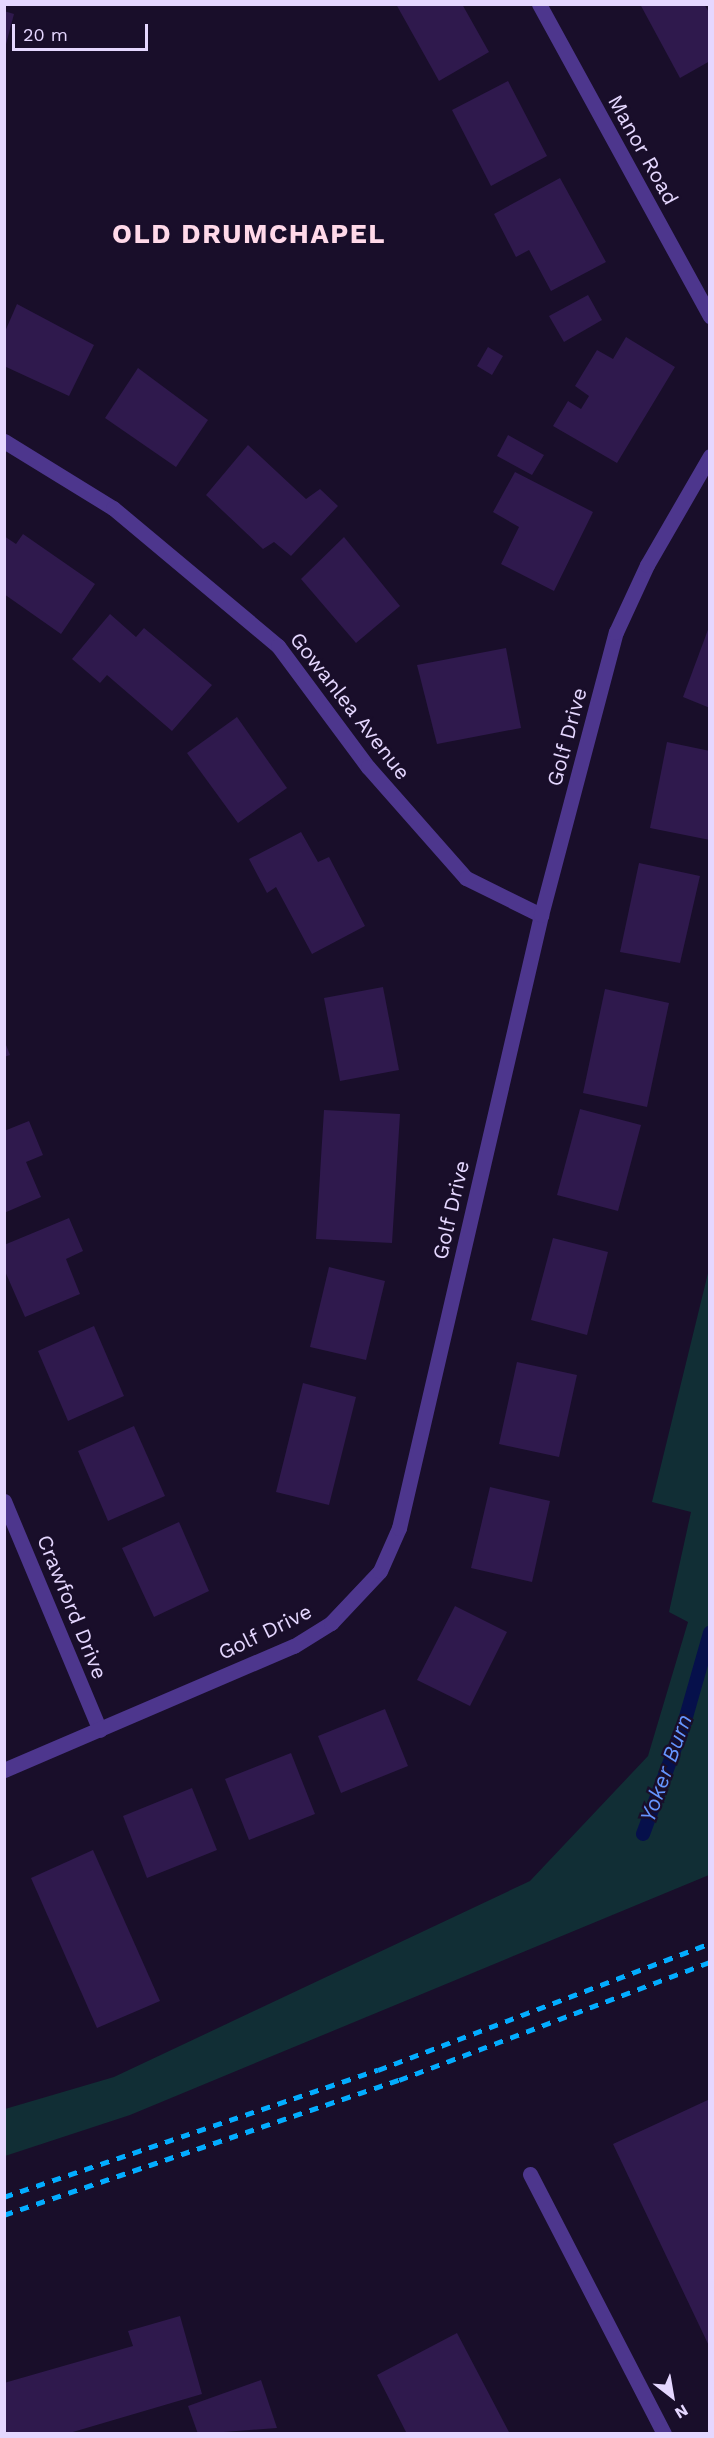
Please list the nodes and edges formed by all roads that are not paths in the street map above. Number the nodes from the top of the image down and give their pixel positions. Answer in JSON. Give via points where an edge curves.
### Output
{"nodes":[{"id":1,"x":539,"y":4,"type":"edge"},
{"id":2,"x":710,"y":316,"type":"edge"},
{"id":3,"x":4,"y":441,"type":"edge"},
{"id":4,"x":710,"y":456,"type":"edge"},
{"id":5,"x":541,"y":915,"type":"junction"},
{"id":6,"x":4,"y":1500,"type":"edge"},
{"id":7,"x":100,"y":1730,"type":"junction"},
{"id":8,"x":4,"y":1770,"type":"edge"},
{"id":9,"x":530,"y":2174,"type":"dead end"},
{"id":10,"x":664,"y":2433,"type":"edge"}],
"edges":[{"from":1,"to":2,"type":"street","name":"Manor Road"},
{"from":3,"to":5,"type":"street","name":"Gowanlea Avenue","via":[[113,508],[278,646],[368,766],[466,878]]},
{"from":4,"to":5,"type":"street","name":"Golf Drive","via":[[647,565],[616,632]]},
{"from":5,"to":7,"type":"street","name":"Golf Drive","via":[[410,1482],[380,1571],[339,1617],[294,1646]]},
{"from":6,"to":7,"type":"street","name":"Crawford Drive"},
{"from":7,"to":8,"type":"street","name":"Golf Drive"},
{"from":9,"to":10,"type":"street"}]}
